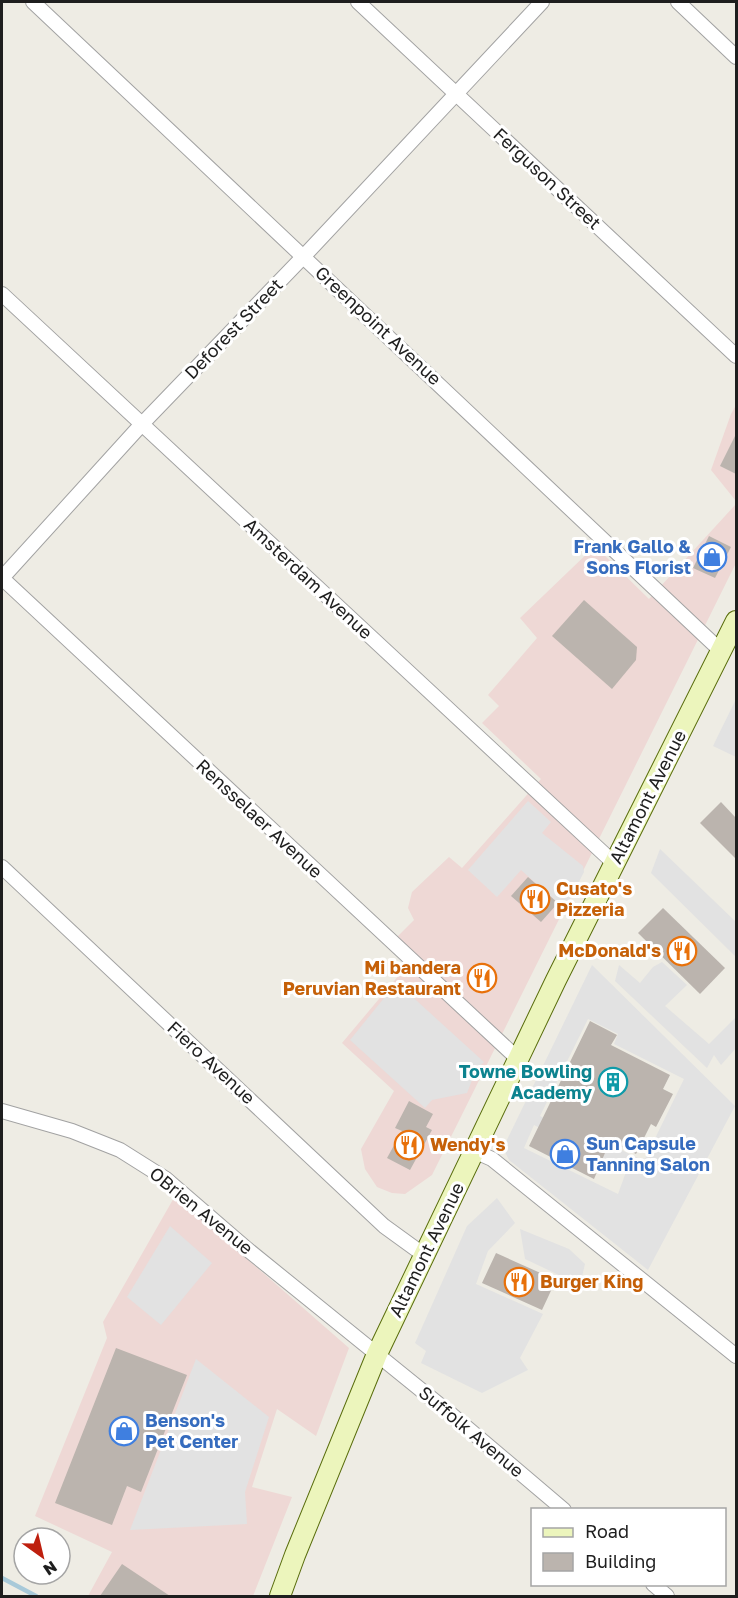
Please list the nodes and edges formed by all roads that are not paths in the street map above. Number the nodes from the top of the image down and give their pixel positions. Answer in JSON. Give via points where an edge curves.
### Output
{"nodes":[{"id":1,"x":33,"y":2,"type":"edge"},
{"id":2,"x":358,"y":2,"type":"edge"},
{"id":3,"x":542,"y":2,"type":"edge"},
{"id":4,"x":678,"y":2,"type":"edge"},
{"id":5,"x":736,"y":57,"type":"edge"},
{"id":6,"x":456,"y":93,"type":"junction"},
{"id":7,"x":304,"y":256,"type":"junction"},
{"id":8,"x":2,"y":294,"type":"edge"},
{"id":9,"x":736,"y":356,"type":"edge"},
{"id":10,"x":141,"y":425,"type":"junction"},
{"id":11,"x":2,"y":578,"type":"edge"},
{"id":12,"x":736,"y":621,"type":"edge"},
{"id":13,"x":722,"y":651,"type":"junction"},
{"id":14,"x":615,"y":864,"type":"junction"},
{"id":15,"x":2,"y":867,"type":"edge"},
{"id":16,"x":518,"y":1059,"type":"junction"},
{"id":17,"x":2,"y":1111,"type":"edge"},
{"id":18,"x":474,"y":1151,"type":"junction"},
{"id":19,"x":424,"y":1255,"type":"junction"},
{"id":20,"x":377,"y":1354,"type":"junction"},
{"id":21,"x":736,"y":1356,"type":"edge"},
{"id":22,"x":563,"y":1508,"type":"edge"},
{"id":23,"x":656,"y":1586,"type":"edge"},
{"id":24,"x":280,"y":1596,"type":"edge"},
{"id":25,"x":668,"y":1596,"type":"edge"}],
"edges":[{"from":1,"to":7,"type":"street","name":"Greenpoint Avenue"},
{"from":2,"to":6,"type":"street","name":"Ferguson Street"},
{"from":3,"to":6,"type":"street","name":"Deforest Street"},
{"from":4,"to":5,"type":"street"},
{"from":6,"to":7,"type":"street","name":"Deforest Street"},
{"from":6,"to":9,"type":"street","name":"Ferguson Street"},
{"from":7,"to":10,"type":"street","name":"Deforest Street"},
{"from":7,"to":13,"type":"street","name":"Greenpoint Avenue"},
{"from":8,"to":10,"type":"street","name":"Amsterdam Avenue"},
{"from":10,"to":11,"type":"street","name":"Deforest Street"},
{"from":10,"to":14,"type":"street","name":"Amsterdam Avenue"},
{"from":11,"to":16,"type":"street","name":"Rensselaer Avenue"},
{"from":12,"to":13,"type":"main road","name":"Altamont Avenue"},
{"from":13,"to":14,"type":"main road","name":"Altamont Avenue"},
{"from":14,"to":16,"type":"main road","name":"Altamont Avenue"},
{"from":15,"to":19,"type":"street","name":"Fiero Avenue","via":[[384,1226]]},
{"from":16,"to":18,"type":"main road","name":"Altamont Avenue"},
{"from":17,"to":20,"type":"street","name":"OBrien Avenue","via":[[72,1131],[120,1150],[148,1167]]},
{"from":18,"to":19,"type":"main road","name":"Altamont Avenue"},
{"from":18,"to":21,"type":"street","via":[[492,1159]]},
{"from":19,"to":20,"type":"main road","name":"Altamont Avenue"},
{"from":20,"to":22,"type":"street","name":"Suffolk Avenue"},
{"from":20,"to":24,"type":"main road","name":"Altamont Avenue"},
{"from":23,"to":25,"type":"street"}]}
